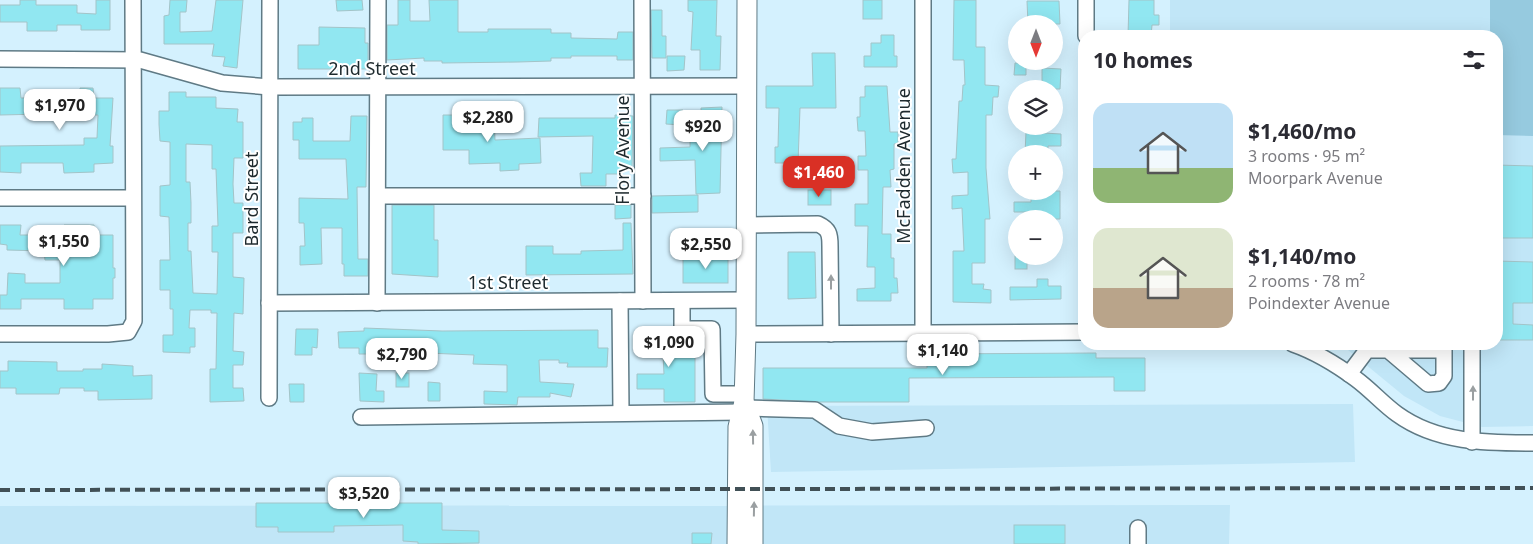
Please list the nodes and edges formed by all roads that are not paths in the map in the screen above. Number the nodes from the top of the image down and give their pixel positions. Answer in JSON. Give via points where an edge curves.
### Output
{"nodes":[{"id":1,"x":134,"y":0,"type":"edge"},
{"id":2,"x":270,"y":0,"type":"edge"},
{"id":3,"x":378,"y":0,"type":"edge"},
{"id":4,"x":642,"y":0,"type":"edge"},
{"id":5,"x":747,"y":0,"type":"edge"},
{"id":6,"x":923,"y":0,"type":"edge"},
{"id":7,"x":1086,"y":0,"type":"edge"},
{"id":8,"x":1086,"y":30,"type":"edge"},
{"id":9,"x":0,"y":59,"type":"edge"},
{"id":10,"x":132,"y":60,"type":"junction"},
{"id":11,"x":642,"y":86,"type":"junction"},
{"id":12,"x":747,"y":86,"type":"junction"},
{"id":13,"x":270,"y":87,"type":"junction"},
{"id":14,"x":378,"y":88,"type":"junction"},
{"id":15,"x":378,"y":196,"type":"junction"},
{"id":16,"x":643,"y":196,"type":"junction"},
{"id":17,"x":0,"y":198,"type":"edge"},
{"id":18,"x":133,"y":198,"type":"junction"},
{"id":19,"x":747,"y":225,"type":"junction"},
{"id":20,"x":682,"y":300,"type":"junction"},
{"id":21,"x":746,"y":300,"type":"junction"},
{"id":22,"x":620,"y":301,"type":"junction"},
{"id":23,"x":643,"y":301,"type":"junction"},
{"id":24,"x":269,"y":302,"type":"junction"},
{"id":25,"x":377,"y":303,"type":"junction"},
{"id":26,"x":923,"y":332,"type":"junction"},
{"id":27,"x":1078,"y":332,"type":"edge"},
{"id":28,"x":0,"y":334,"type":"edge"},
{"id":29,"x":746,"y":334,"type":"junction"},
{"id":30,"x":831,"y":334,"type":"junction"},
{"id":31,"x":1306,"y":350,"type":"edge"},
{"id":32,"x":1388,"y":350,"type":"dead end"},
{"id":33,"x":1472,"y":350,"type":"edge"},
{"id":34,"x":1349,"y":374,"type":"junction"},
{"id":35,"x":269,"y":398,"type":"dead end"},
{"id":36,"x":744,"y":404,"type":"junction"},
{"id":37,"x":621,"y":413,"type":"junction"},
{"id":38,"x":360,"y":417,"type":"dead end"},
{"id":39,"x":926,"y":428,"type":"dead end"},
{"id":40,"x":1472,"y":442,"type":"junction"},
{"id":41,"x":1533,"y":443,"type":"edge"},
{"id":42,"x":1138,"y":528,"type":"dead end"},
{"id":43,"x":737,"y":544,"type":"edge"},
{"id":44,"x":754,"y":544,"type":"edge"},
{"id":45,"x":1138,"y":544,"type":"edge"}],
"edges":[{"from":1,"to":10,"type":"street"},
{"from":2,"to":13,"type":"street","name":"Bard Street"},
{"from":3,"to":14,"type":"street"},
{"from":4,"to":11,"type":"street","name":"Flory Avenue"},
{"from":5,"to":12,"type":"main road"},
{"from":6,"to":26,"type":"street","name":"McFadden Avenue"},
{"from":7,"to":8,"type":"street"},
{"from":9,"to":10,"type":"street","name":"2nd Street"},
{"from":10,"to":13,"type":"street","name":"2nd Street","via":[[155,62],[222,83]]},
{"from":10,"to":18,"type":"street"},
{"from":11,"to":12,"type":"street","name":"2nd Street"},
{"from":11,"to":14,"type":"street","name":"2nd Street"},
{"from":11,"to":16,"type":"street","name":"Flory Avenue"},
{"from":12,"to":19,"type":"main road"},
{"from":13,"to":14,"type":"street","name":"2nd Street"},
{"from":13,"to":24,"type":"street","name":"Bard Street"},
{"from":14,"to":15,"type":"street"},
{"from":15,"to":16,"type":"street"},
{"from":15,"to":25,"type":"street"},
{"from":16,"to":23,"type":"street","name":"Flory Avenue"},
{"from":17,"to":18,"type":"street"},
{"from":18,"to":28,"type":"street","via":[[134,321],[128,332]]},
{"from":19,"to":21,"type":"main road"},
{"from":30,"to":19,"type":"street","one_way":true,"via":[[830,233],[826,227],[818,224]]},
{"from":20,"to":21,"type":"street","name":"1st Street"},
{"from":20,"to":23,"type":"street","name":"1st Street"},
{"from":20,"to":36,"type":"street","via":[[682,329],[712,329],[713,394]]},
{"from":21,"to":29,"type":"main road"},
{"from":22,"to":23,"type":"street","name":"1st Street"},
{"from":22,"to":25,"type":"street","name":"1st Street"},
{"from":22,"to":37,"type":"street"},
{"from":24,"to":25,"type":"street","name":"1st Street"},
{"from":24,"to":35,"type":"street","name":"Bard Street"},
{"from":26,"to":27,"type":"street"},
{"from":26,"to":30,"type":"street"},
{"from":29,"to":30,"type":"street"},
{"from":29,"to":36,"type":"main road"},
{"from":31,"to":34,"type":"street"},
{"from":32,"to":34,"type":"street","via":[[1367,350]]},
{"from":40,"to":33,"type":"street","one_way":true},
{"from":34,"to":40,"type":"street","via":[[1398,414],[1420,427]]},
{"from":36,"to":37,"type":"street"},
{"from":36,"to":39,"type":"street","via":[[815,410],[839,426],[872,432]]},
{"from":36,"to":43,"type":"main road","via":[[738,427]]},
{"from":44,"to":36,"type":"main road","one_way":true,"via":[[753,426]]},
{"from":37,"to":38,"type":"street"},
{"from":40,"to":41,"type":"street"},
{"from":42,"to":45,"type":"street"}]}
